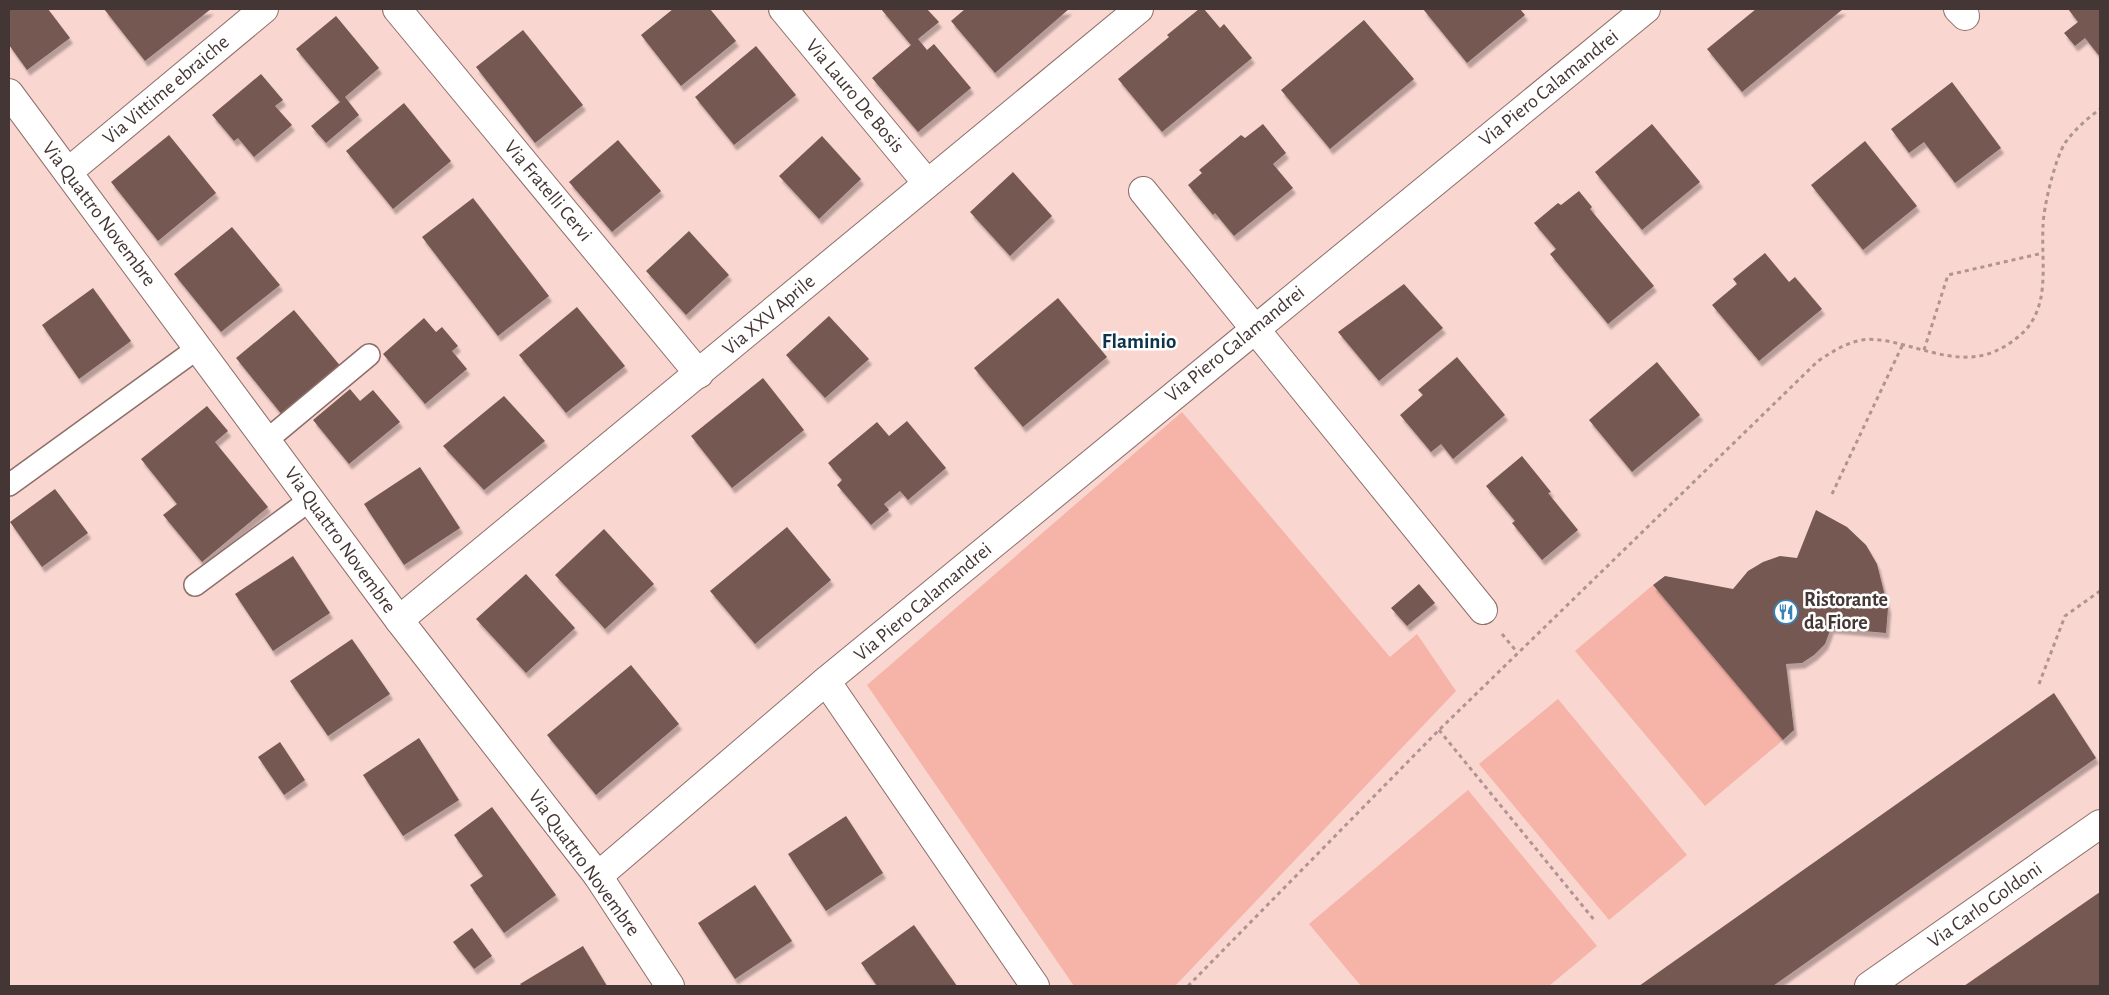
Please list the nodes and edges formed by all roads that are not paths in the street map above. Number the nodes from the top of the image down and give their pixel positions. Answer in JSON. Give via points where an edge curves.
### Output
{"nodes":[{"id":1,"x":264,"y":9,"type":"edge"},
{"id":2,"x":397,"y":9,"type":"edge"},
{"id":3,"x":783,"y":9,"type":"edge"},
{"id":4,"x":1139,"y":9,"type":"edge"},
{"id":5,"x":1646,"y":9,"type":"edge"},
{"id":6,"x":9,"y":93,"type":"edge"},
{"id":7,"x":68,"y":172,"type":"junction"},
{"id":8,"x":927,"y":183,"type":"junction"},
{"id":9,"x":1143,"y":191,"type":"dead end"},
{"id":10,"x":1254,"y":328,"type":"junction"},
{"id":11,"x":198,"y":348,"type":"junction"},
{"id":12,"x":369,"y":355,"type":"dead end"},
{"id":13,"x":698,"y":374,"type":"junction"},
{"id":14,"x":266,"y":440,"type":"junction"},
{"id":15,"x":9,"y":485,"type":"edge"},
{"id":16,"x":310,"y":500,"type":"junction"},
{"id":17,"x":195,"y":585,"type":"dead end"},
{"id":18,"x":1483,"y":610,"type":"dead end"},
{"id":19,"x":400,"y":620,"type":"junction"},
{"id":20,"x":826,"y":681,"type":"junction"},
{"id":21,"x":2100,"y":824,"type":"edge"},
{"id":22,"x":598,"y":876,"type":"junction"},
{"id":23,"x":670,"y":986,"type":"edge"},
{"id":24,"x":1034,"y":986,"type":"edge"},
{"id":25,"x":1869,"y":986,"type":"edge"}],
"edges":[{"from":1,"to":7,"type":"street","name":"Via Vittime ebraiche"},
{"from":2,"to":13,"type":"street","name":"Via Fratelli Cervi"},
{"from":3,"to":8,"type":"street","name":"Via Lauro De Bosis"},
{"from":4,"to":8,"type":"street","name":"Via XXV Aprile"},
{"from":5,"to":10,"type":"street","name":"Via Piero Calamandrei"},
{"from":6,"to":7,"type":"street","name":"Via Quattro Novembre"},
{"from":7,"to":11,"type":"street","name":"Via Quattro Novembre"},
{"from":8,"to":13,"type":"street","name":"Via XXV Aprile"},
{"from":9,"to":10,"type":"street"},
{"from":10,"to":18,"type":"street"},
{"from":10,"to":20,"type":"street","name":"Via Piero Calamandrei"},
{"from":11,"to":14,"type":"street","name":"Via Quattro Novembre"},
{"from":11,"to":15,"type":"lane"},
{"from":12,"to":14,"type":"lane"},
{"from":13,"to":19,"type":"street","name":"Via XXV Aprile"},
{"from":14,"to":16,"type":"street","name":"Via Quattro Novembre"},
{"from":16,"to":17,"type":"lane"},
{"from":16,"to":19,"type":"street","name":"Via Quattro Novembre"},
{"from":19,"to":22,"type":"street","name":"Via Quattro Novembre"},
{"from":20,"to":22,"type":"street","name":"Via Piero Calamandrei"},
{"from":20,"to":24,"type":"street"},
{"from":21,"to":25,"type":"street","name":"Via Carlo Goldoni"},
{"from":22,"to":23,"type":"street","name":"Via Quattro Novembre"}]}
